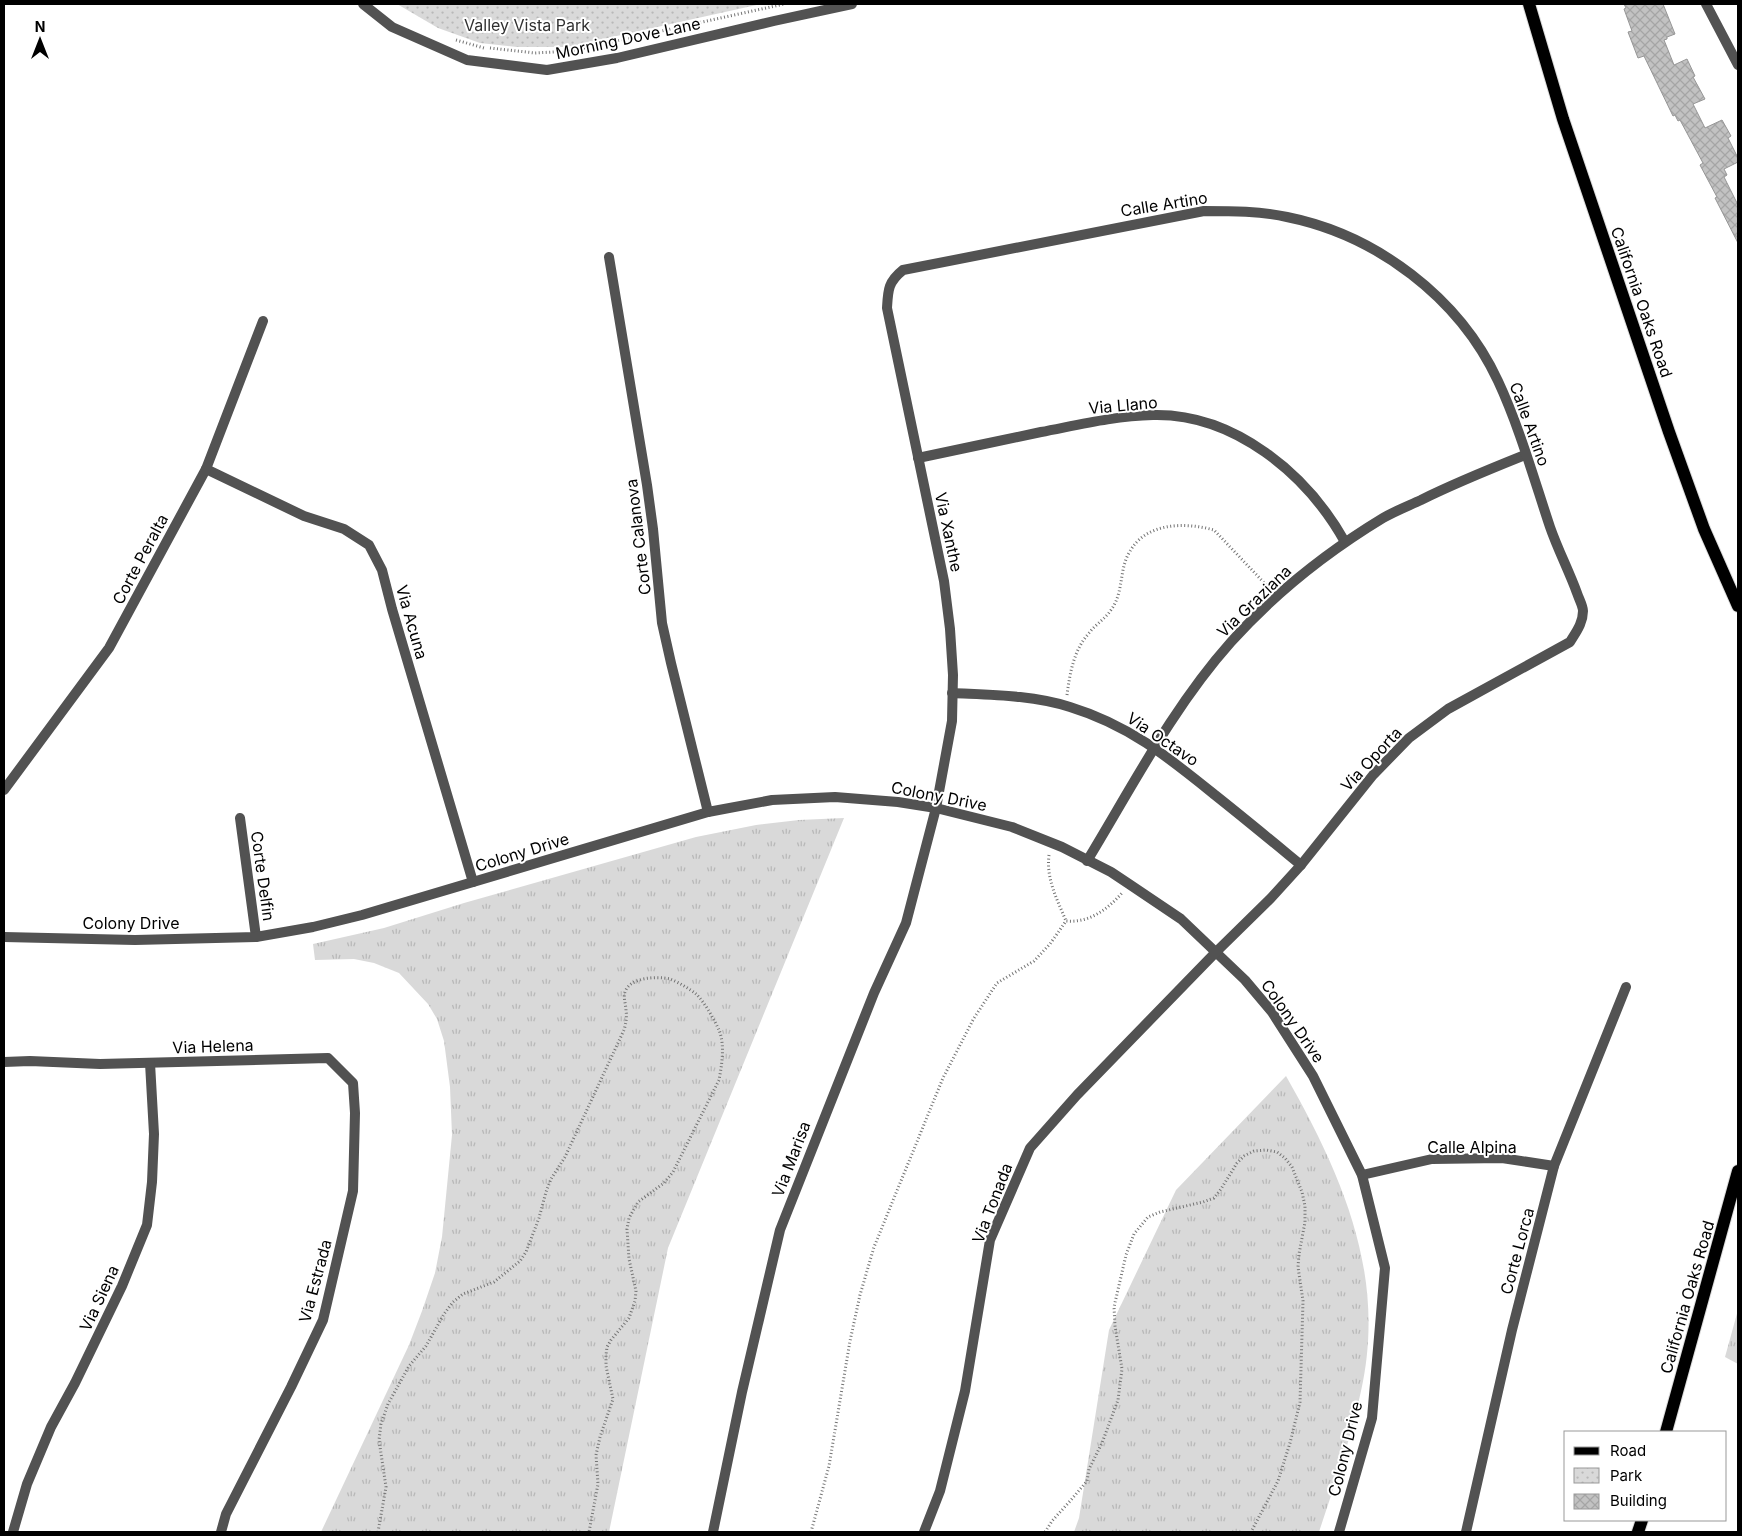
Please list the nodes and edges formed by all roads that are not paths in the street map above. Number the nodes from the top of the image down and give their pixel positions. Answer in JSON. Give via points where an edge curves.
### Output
{"nodes":[{"id":1,"x":363,"y":4,"type":"edge"},
{"id":2,"x":852,"y":4,"type":"edge"},
{"id":3,"x":1529,"y":4,"type":"edge"},
{"id":4,"x":1706,"y":4,"type":"edge"},
{"id":5,"x":1738,"y":65,"type":"edge"},
{"id":6,"x":608,"y":257,"type":"dead end"},
{"id":7,"x":903,"y":270,"type":"joint"},
{"id":8,"x":263,"y":322,"type":"dead end"},
{"id":9,"x":1525,"y":455,"type":"junction"},
{"id":10,"x":918,"y":458,"type":"junction"},
{"id":11,"x":206,"y":469,"type":"junction"},
{"id":12,"x":1345,"y":542,"type":"junction"},
{"id":13,"x":1738,"y":606,"type":"edge"},
{"id":14,"x":1580,"y":626,"type":"joint"},
{"id":15,"x":952,"y":693,"type":"junction"},
{"id":16,"x":1155,"y":748,"type":"junction"},
{"id":17,"x":4,"y":790,"type":"edge"},
{"id":18,"x":936,"y":808,"type":"junction"},
{"id":19,"x":708,"y":812,"type":"junction"},
{"id":20,"x":240,"y":818,"type":"dead end"},
{"id":21,"x":1088,"y":861,"type":"junction"},
{"id":22,"x":1301,"y":865,"type":"junction"},
{"id":23,"x":473,"y":882,"type":"junction"},
{"id":24,"x":4,"y":937,"type":"edge"},
{"id":25,"x":256,"y":937,"type":"junction"},
{"id":26,"x":1216,"y":952,"type":"junction"},
{"id":27,"x":1626,"y":986,"type":"dead end"},
{"id":28,"x":328,"y":1058,"type":"joint"},
{"id":29,"x":4,"y":1062,"type":"edge"},
{"id":30,"x":150,"y":1063,"type":"junction"},
{"id":31,"x":1554,"y":1166,"type":"junction"},
{"id":32,"x":1738,"y":1171,"type":"edge"},
{"id":33,"x":1362,"y":1176,"type":"junction"},
{"id":34,"x":1666,"y":1431,"type":"edge"},
{"id":35,"x":13,"y":1532,"type":"edge"},
{"id":36,"x":221,"y":1532,"type":"edge"},
{"id":37,"x":713,"y":1532,"type":"edge"},
{"id":38,"x":924,"y":1532,"type":"edge"},
{"id":39,"x":1340,"y":1532,"type":"edge"},
{"id":40,"x":1466,"y":1532,"type":"edge"}],
"edges":[{"from":1,"to":2,"type":"street","name":"Morning Dove Lane","via":[[392,27],[467,60],[547,70],[617,58]]},
{"from":3,"to":13,"type":"main road","name":"California Oaks Road","via":[[1563,119],[1669,432],[1704,529]]},
{"from":4,"to":5,"type":"street"},
{"from":6,"to":19,"type":"street","name":"Corte Calanova","via":[[648,485],[662,623]]},
{"from":7,"to":9,"type":"street","name":"Calle Artino","via":[[1204,211],[1240,211],[1287,217],[1326,227],[1361,242],[1398,264],[1438,297],[1473,338],[1498,380]]},
{"from":7,"to":10,"type":"street","name":"Via Xanthe","via":[[890,284],[887,308]]},
{"from":8,"to":11,"type":"street","name":"Corte Peralta"},
{"from":9,"to":12,"type":"street","name":"Via Graziana","via":[[1385,517]]},
{"from":9,"to":14,"type":"street","name":"Calle Artino","via":[[1583,610]]},
{"from":10,"to":12,"type":"street","name":"Via Llano","via":[[1112,418],[1154,415],[1190,418],[1221,428],[1260,448],[1294,474]]},
{"from":10,"to":15,"type":"street","name":"Via Xanthe","via":[[944,582],[950,629]]},
{"from":11,"to":17,"type":"street","name":"Corte Peralta","via":[[109,648]]},
{"from":11,"to":23,"type":"street","name":"Via Acuna","via":[[304,516],[344,529],[369,545],[382,570]]},
{"from":12,"to":16,"type":"street","name":"Via Graziana","via":[[1276,596],[1230,643],[1189,696]]},
{"from":14,"to":22,"type":"street","name":"Via Oporta","via":[[1570,642],[1448,709],[1409,738],[1373,775]]},
{"from":15,"to":16,"type":"street","name":"Via Octavo","via":[[1044,700],[1106,720]]},
{"from":15,"to":18,"type":"street","name":"Via Xanthe","via":[[952,721]]},
{"from":16,"to":21,"type":"street","name":"Via Graziana"},
{"from":16,"to":22,"type":"street","name":"Via Octavo"},
{"from":18,"to":19,"type":"street","name":"Colony Drive","via":[[835,797],[772,800]]},
{"from":18,"to":21,"type":"street","name":"Colony Drive","via":[[1012,827]]},
{"from":18,"to":37,"type":"street","name":"Via Marisa","via":[[906,923],[874,993],[780,1230]]},
{"from":19,"to":23,"type":"street","name":"Colony Drive"},
{"from":20,"to":25,"type":"street","name":"Corte Delfin"},
{"from":21,"to":26,"type":"street","name":"Colony Drive","via":[[1180,919]]},
{"from":22,"to":26,"type":"street","name":"Via Oporta"},
{"from":23,"to":25,"type":"street","name":"Colony Drive","via":[[313,927]]},
{"from":24,"to":25,"type":"street","name":"Colony Drive","via":[[135,940]]},
{"from":26,"to":33,"type":"street","name":"Colony Drive","via":[[1245,980],[1290,1038]]},
{"from":26,"to":38,"type":"street","name":"Via Tonada","via":[[1030,1148],[990,1240],[965,1391],[940,1491]]},
{"from":27,"to":31,"type":"street","name":"Corte Lorca"},
{"from":28,"to":30,"type":"street","name":"Via Helena"},
{"from":28,"to":36,"type":"street","name":"Via Estrada","via":[[353,1084],[353,1191],[323,1320],[226,1514]]},
{"from":29,"to":30,"type":"street","name":"Via Helena"},
{"from":30,"to":35,"type":"street","name":"Via Siena","via":[[154,1134],[146,1225],[122,1286],[51,1427],[27,1484]]},
{"from":31,"to":33,"type":"street","name":"Calle Alpina","via":[[1502,1158],[1432,1159]]},
{"from":31,"to":40,"type":"street","name":"Corte Lorca"},
{"from":32,"to":34,"type":"main road","name":"California Oaks Road"},
{"from":33,"to":39,"type":"street","name":"Colony Drive","via":[[1385,1268],[1372,1418]]}]}
